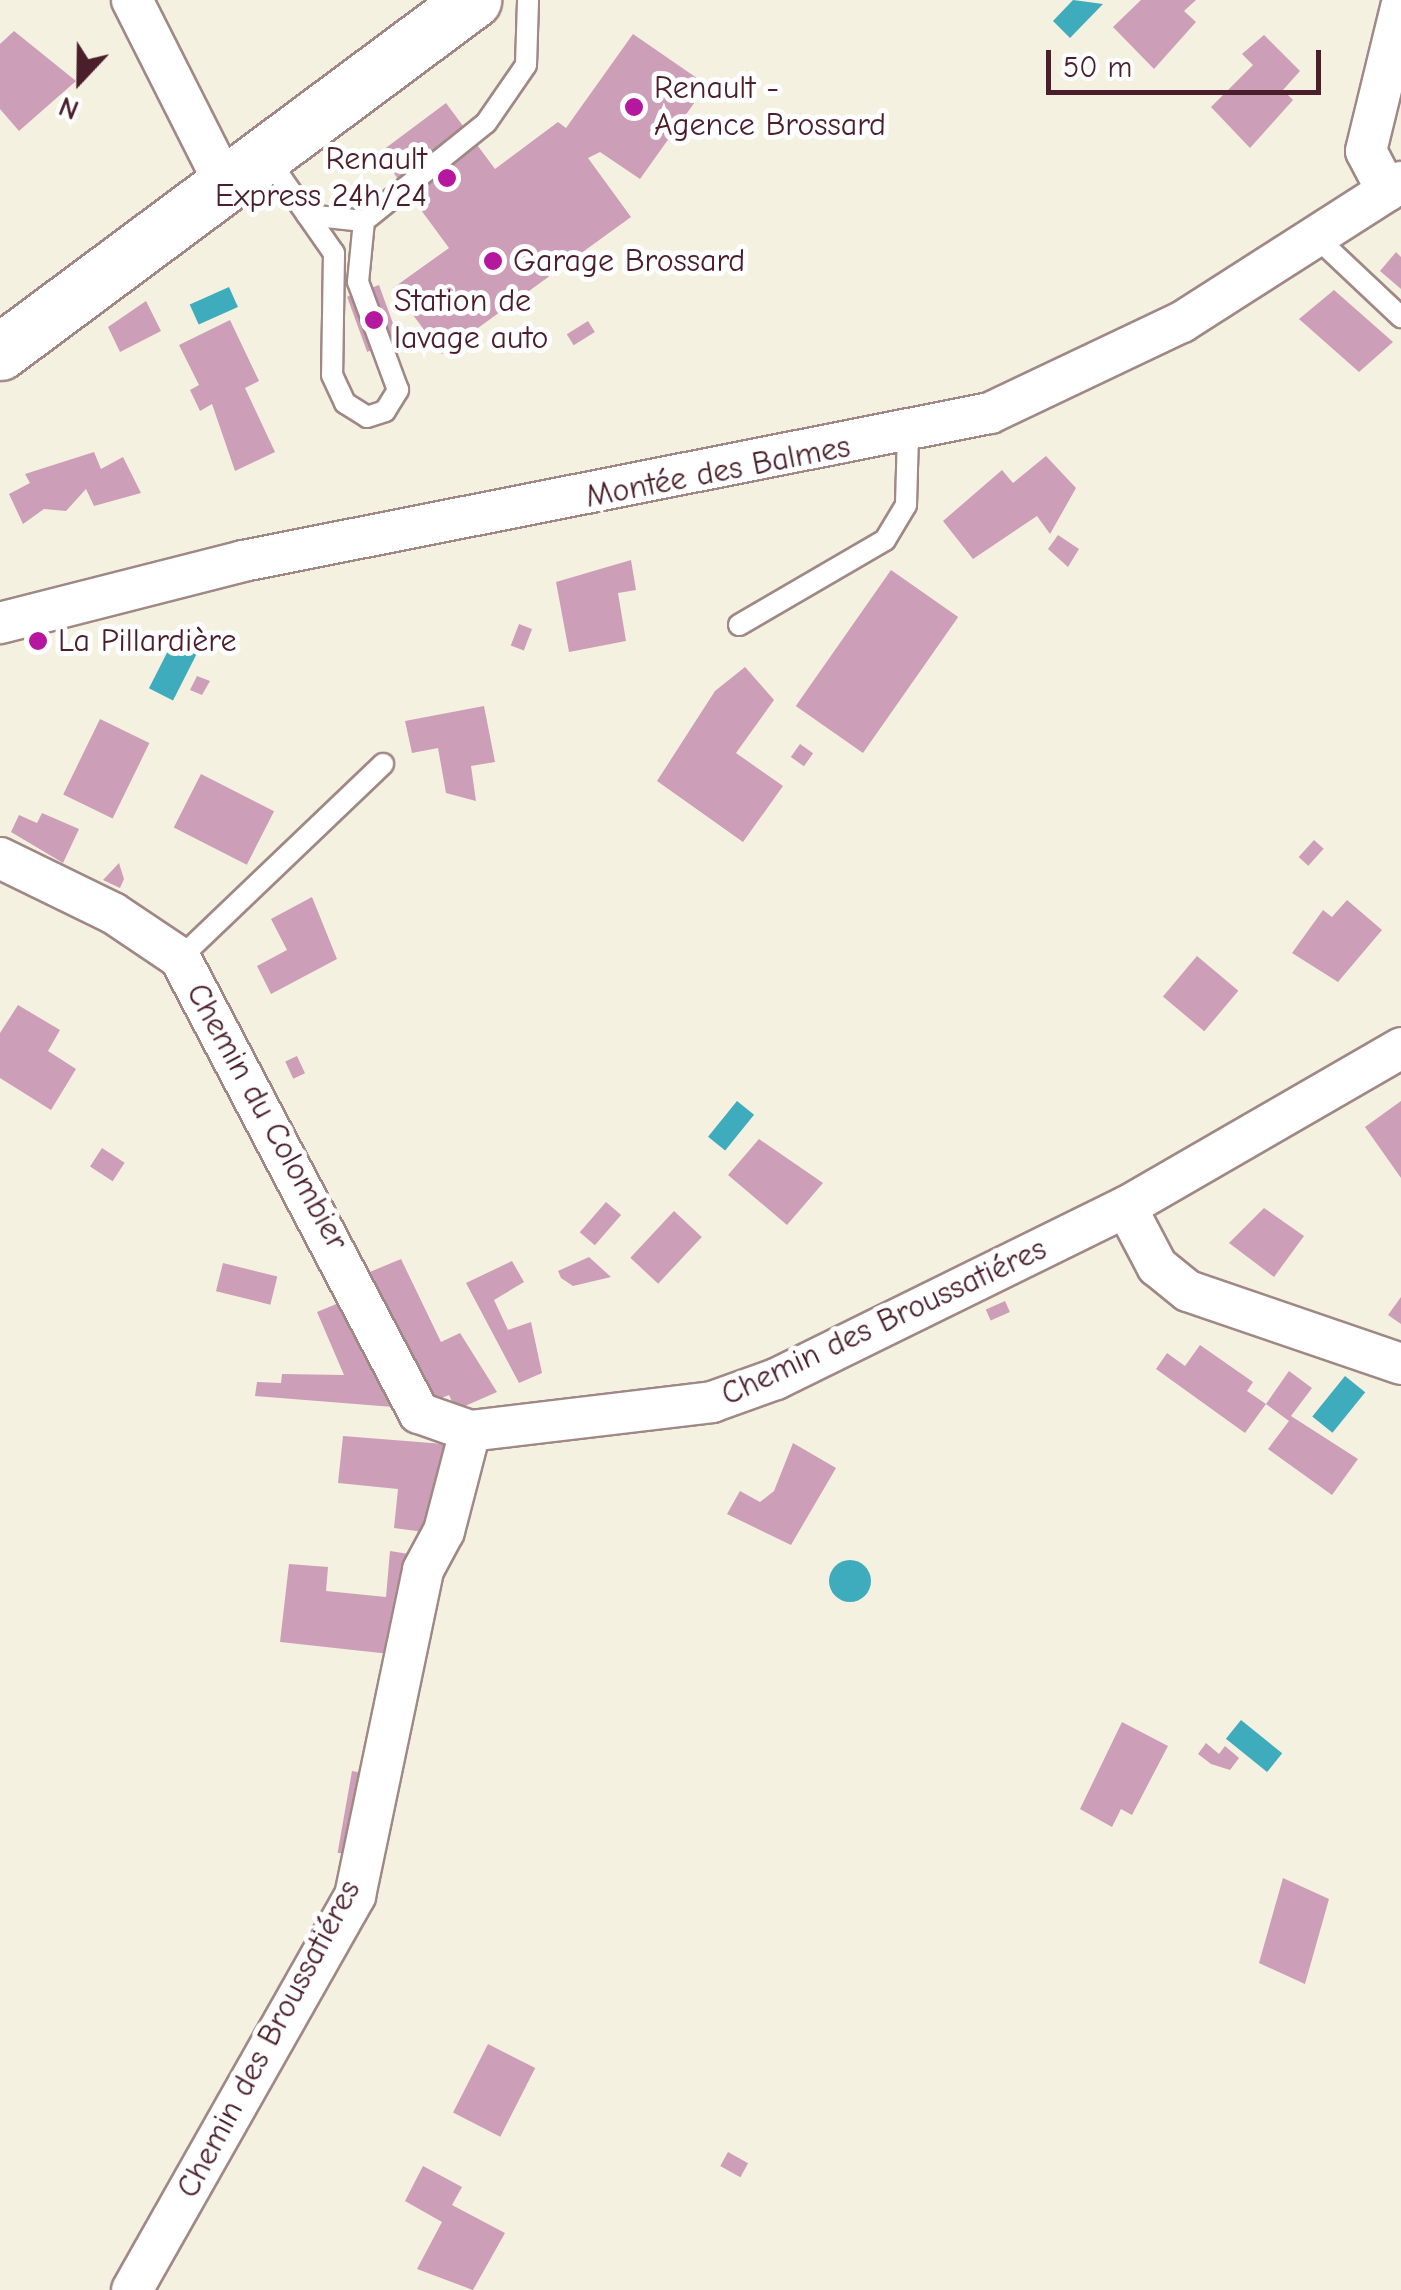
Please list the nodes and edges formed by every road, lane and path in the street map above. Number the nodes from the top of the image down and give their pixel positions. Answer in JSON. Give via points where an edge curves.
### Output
{"nodes":[{"id":1,"x":132,"y":0,"type":"edge"},
{"id":2,"x":473,"y":0,"type":"edge"},
{"id":3,"x":528,"y":0,"type":"edge"},
{"id":4,"x":1401,"y":7,"type":"edge"},
{"id":5,"x":242,"y":165,"type":"junction"},
{"id":6,"x":1394,"y":186,"type":"edge"},
{"id":7,"x":307,"y":215,"type":"junction"},
{"id":8,"x":364,"y":221,"type":"junction"},
{"id":9,"x":1316,"y":236,"type":"junction"},
{"id":10,"x":1401,"y":318,"type":"edge"},
{"id":11,"x":0,"y":352,"type":"edge"},
{"id":12,"x":908,"y":434,"type":"junction"},
{"id":13,"x":0,"y":623,"type":"edge"},
{"id":14,"x":739,"y":625,"type":"dead end"},
{"id":15,"x":383,"y":764,"type":"dead end"},
{"id":16,"x":0,"y":858,"type":"edge"},
{"id":17,"x":180,"y":958,"type":"junction"},
{"id":18,"x":1401,"y":1048,"type":"edge"},
{"id":19,"x":1126,"y":1207,"type":"junction"},
{"id":20,"x":1401,"y":1364,"type":"edge"},
{"id":21,"x":470,"y":1432,"type":"junction"},
{"id":22,"x":132,"y":2290,"type":"edge"}],
"edges":[{"from":1,"to":5,"type":"street"},
{"from":2,"to":5,"type":"main road"},
{"from":3,"to":8,"type":"lane","via":[[526,65],[486,123]]},
{"from":4,"to":6,"type":"street","name":"Montée des Balmes","via":[[1366,152]]},
{"from":5,"to":7,"type":"lane"},
{"from":5,"to":11,"type":"main road"},
{"from":6,"to":9,"type":"street","name":"Montée des Balmes"},
{"from":7,"to":8,"type":"lane"},
{"from":7,"to":8,"type":"lane","via":[[334,252],[332,375],[345,403],[367,417],[398,390],[358,282]]},
{"from":9,"to":10,"type":"lane"},
{"from":9,"to":12,"type":"street","name":"Montée des Balmes","via":[[1080,378]]},
{"from":12,"to":13,"type":"street","name":"Montée des Balmes","via":[[244,561]]},
{"from":12,"to":14,"type":"lane","via":[[906,505],[885,540]]},
{"from":15,"to":17,"type":"lane"},
{"from":16,"to":17,"type":"street","name":"Chemin du Colombier","via":[[113,913]]},
{"from":17,"to":21,"type":"street","name":"Chemin du Colombier","via":[[419,1413]]},
{"from":18,"to":19,"type":"street","name":"Chemin des Broussatiéres"},
{"from":19,"to":20,"type":"street","via":[[1157,1266],[1188,1290]]},
{"from":19,"to":21,"type":"street","name":"Chemin des Broussatiéres","via":[[947,1300],[712,1402]]},
{"from":21,"to":22,"type":"street","name":"Chemin des Broussatiéres","via":[[444,1531],[424,1570],[355,1896]]}]}
